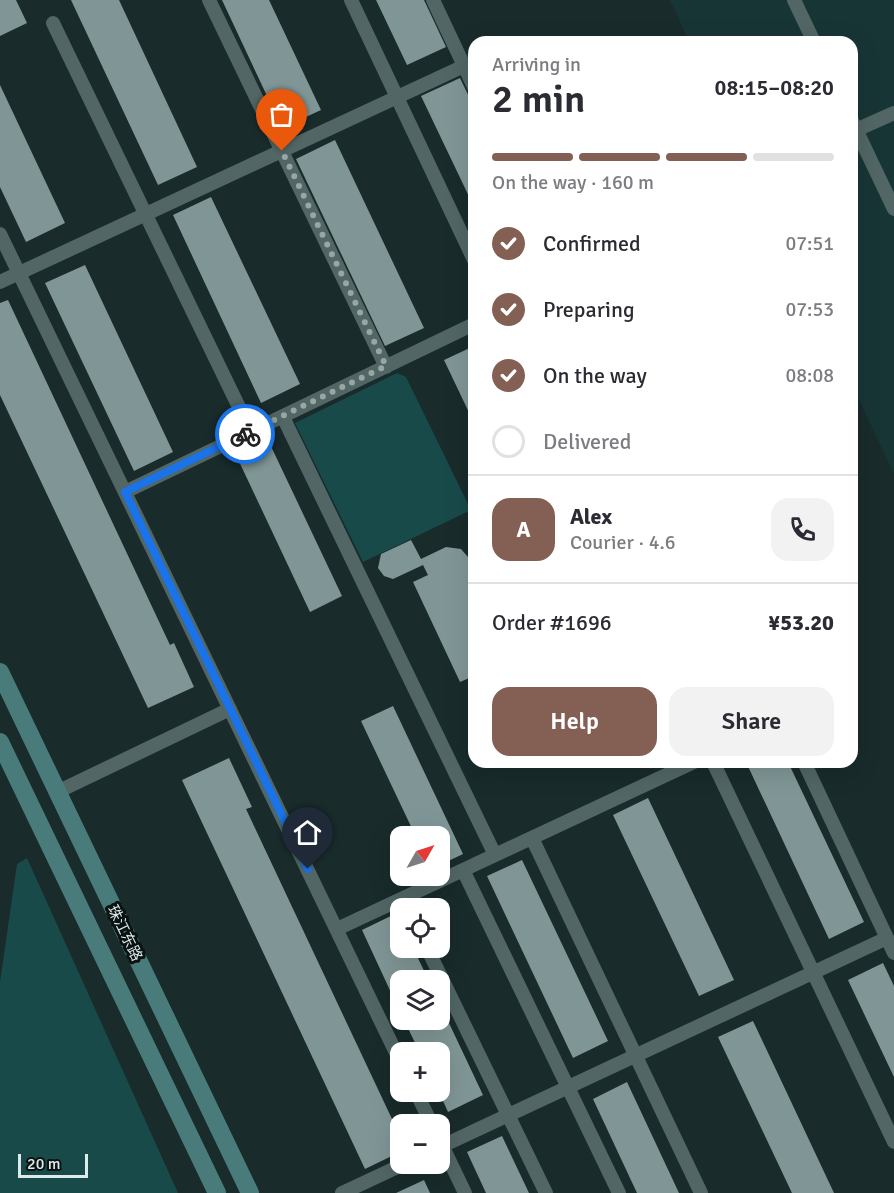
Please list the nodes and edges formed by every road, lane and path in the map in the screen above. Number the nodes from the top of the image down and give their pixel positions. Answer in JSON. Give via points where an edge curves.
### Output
{"nodes":[{"id":1,"x":208,"y":0,"type":"edge"},
{"id":2,"x":351,"y":0,"type":"edge"},
{"id":3,"x":433,"y":0,"type":"edge"},
{"id":4,"x":794,"y":0,"type":"edge"},
{"id":5,"x":53,"y":23,"type":"dead end"},
{"id":6,"x":811,"y":36,"type":"edge"},
{"id":7,"x":464,"y":66,"type":"junction"},
{"id":8,"x":468,"y":74,"type":"edge"},
{"id":9,"x":397,"y":97,"type":"junction"},
{"id":10,"x":894,"y":113,"type":"edge"},
{"id":11,"x":858,"y":125,"type":"edge"},
{"id":12,"x":858,"y":134,"type":"edge"},
{"id":13,"x":282,"y":151,"type":"junction"},
{"id":14,"x":894,"y":209,"type":"edge"},
{"id":15,"x":146,"y":214,"type":"junction"},
{"id":16,"x":0,"y":234,"type":"edge"},
{"id":17,"x":468,"y":247,"type":"edge"},
{"id":18,"x":19,"y":273,"type":"junction"},
{"id":19,"x":0,"y":282,"type":"edge"},
{"id":20,"x":468,"y":327,"type":"edge"},
{"id":21,"x":386,"y":366,"type":"junction"},
{"id":22,"x":283,"y":417,"type":"junction"},
{"id":23,"x":251,"y":432,"type":"junction"},
{"id":24,"x":125,"y":492,"type":"junction"},
{"id":25,"x":0,"y":672,"type":"edge"},
{"id":26,"x":230,"y":709,"type":"junction"},
{"id":27,"x":0,"y":742,"type":"edge"},
{"id":28,"x":681,"y":768,"type":"edge"},
{"id":29,"x":716,"y":768,"type":"edge"},
{"id":30,"x":807,"y":768,"type":"edge"},
{"id":31,"x":57,"y":792,"type":"junction"},
{"id":32,"x":532,"y":838,"type":"junction"},
{"id":33,"x":495,"y":855,"type":"junction"},
{"id":34,"x":463,"y":870,"type":"junction"},
{"id":35,"x":416,"y":898,"type":"edge"},
{"id":36,"x":390,"y":910,"type":"edge"},
{"id":37,"x":337,"y":929,"type":"junction"},
{"id":38,"x":887,"y":938,"type":"junction"},
{"id":39,"x":894,"y":953,"type":"edge"},
{"id":40,"x":432,"y":958,"type":"edge"},
{"id":41,"x":813,"y":972,"type":"junction"},
{"id":42,"x":391,"y":1042,"type":"edge"},
{"id":43,"x":636,"y":1056,"type":"junction"},
{"id":44,"x":568,"y":1087,"type":"junction"},
{"id":45,"x":508,"y":1115,"type":"junction"},
{"id":46,"x":450,"y":1141,"type":"edge"},
{"id":47,"x":894,"y":1142,"type":"edge"},
{"id":48,"x":450,"y":1164,"type":"edge"},
{"id":49,"x":390,"y":1171,"type":"edge"},
{"id":50,"x":217,"y":1193,"type":"edge"},
{"id":51,"x":250,"y":1193,"type":"edge"},
{"id":52,"x":342,"y":1193,"type":"edge"},
{"id":53,"x":465,"y":1193,"type":"edge"},
{"id":54,"x":546,"y":1193,"type":"edge"},
{"id":55,"x":619,"y":1193,"type":"edge"},
{"id":56,"x":701,"y":1193,"type":"edge"}],
"edges":[{"from":1,"to":13,"type":"lane"},
{"from":2,"to":9,"type":"lane"},
{"from":3,"to":7,"type":"lane"},
{"from":4,"to":6,"type":"lane"},
{"from":5,"to":15,"type":"lane"},
{"from":7,"to":8,"type":"lane"},
{"from":7,"to":9,"type":"lane"},
{"from":9,"to":13,"type":"lane"},
{"from":9,"to":17,"type":"lane"},
{"from":10,"to":11,"type":"lane"},
{"from":12,"to":14,"type":"lane"},
{"from":13,"to":15,"type":"lane"},
{"from":13,"to":21,"type":"lane"},
{"from":15,"to":18,"type":"lane"},
{"from":15,"to":23,"type":"lane"},
{"from":16,"to":18,"type":"lane"},
{"from":18,"to":19,"type":"lane"},
{"from":18,"to":24,"type":"lane"},
{"from":20,"to":21,"type":"lane"},
{"from":21,"to":22,"type":"lane"},
{"from":22,"to":23,"type":"lane"},
{"from":22,"to":33,"type":"lane"},
{"from":23,"to":24,"type":"lane"},
{"from":24,"to":26,"type":"lane"},
{"from":25,"to":31,"type":"main road","name":"珠江东路"},
{"from":26,"to":31,"type":"lane"},
{"from":26,"to":37,"type":"lane"},
{"from":27,"to":50,"type":"main road","name":"珠江东路"},
{"from":28,"to":32,"type":"lane"},
{"from":29,"to":41,"type":"lane"},
{"from":30,"to":38,"type":"lane"},
{"from":31,"to":51,"type":"main road","name":"珠江东路"},
{"from":32,"to":33,"type":"lane"},
{"from":32,"to":43,"type":"lane"},
{"from":33,"to":34,"type":"lane"},
{"from":34,"to":35,"type":"lane"},
{"from":34,"to":44,"type":"lane"},
{"from":36,"to":37,"type":"lane"},
{"from":37,"to":42,"type":"lane"},
{"from":38,"to":39,"type":"lane"},
{"from":38,"to":41,"type":"lane"},
{"from":40,"to":45,"type":"lane"},
{"from":41,"to":43,"type":"lane"},
{"from":41,"to":47,"type":"lane"},
{"from":43,"to":44,"type":"lane"},
{"from":43,"to":56,"type":"lane"},
{"from":44,"to":45,"type":"lane"},
{"from":44,"to":55,"type":"lane"},
{"from":45,"to":46,"type":"lane"},
{"from":45,"to":54,"type":"lane"},
{"from":48,"to":53,"type":"lane"},
{"from":49,"to":52,"type":"lane"}]}
